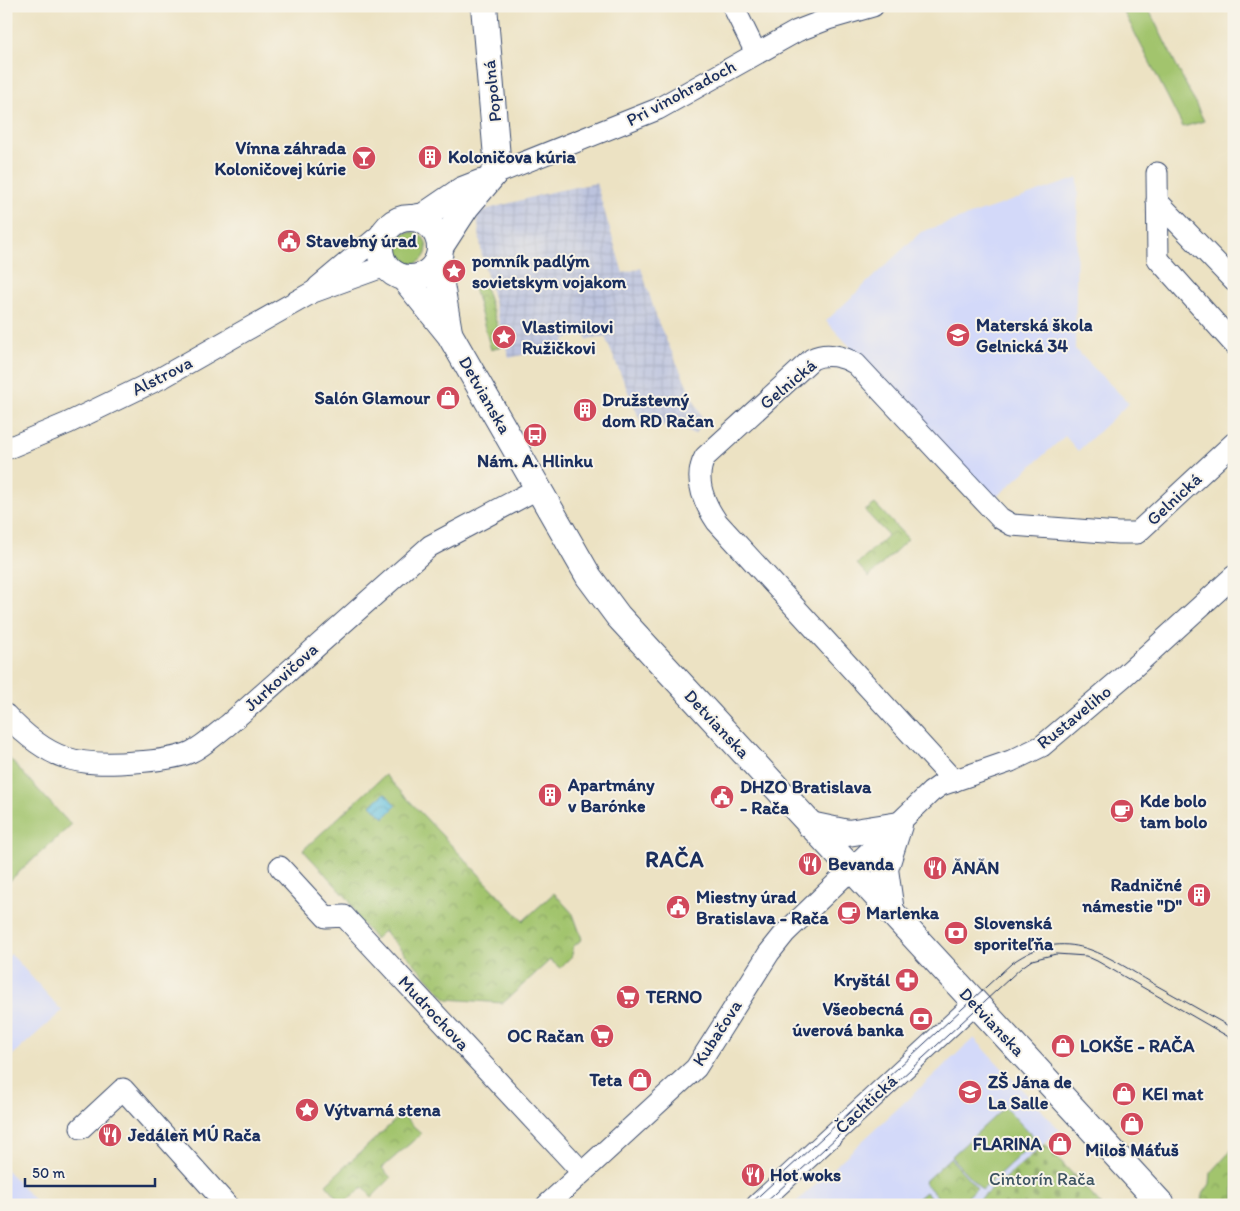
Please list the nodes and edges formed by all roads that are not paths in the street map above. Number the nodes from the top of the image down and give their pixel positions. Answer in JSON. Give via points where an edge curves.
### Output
{"nodes":[{"id":1,"x":484,"y":6,"type":"edge"},
{"id":2,"x":733,"y":6,"type":"edge"},
{"id":3,"x":873,"y":6,"type":"edge"},
{"id":4,"x":756,"y":53,"type":"junction"},
{"id":5,"x":1157,"y":173,"type":"dead end"},
{"id":6,"x":492,"y":177,"type":"junction"},
{"id":7,"x":1157,"y":200,"type":"junction"},
{"id":8,"x":413,"y":218,"type":"junction"},
{"id":9,"x":386,"y":230,"type":"junction"},
{"id":10,"x":439,"y":254,"type":"junction"},
{"id":11,"x":394,"y":272,"type":"junction"},
{"id":12,"x":1234,"y":281,"type":"edge"},
{"id":13,"x":313,"y":292,"type":"junction"},
{"id":14,"x":450,"y":336,"type":"junction"},
{"id":15,"x":1231,"y":336,"type":"edge"},
{"id":16,"x":1234,"y":443,"type":"edge"},
{"id":17,"x":6,"y":449,"type":"edge"},
{"id":18,"x":537,"y":489,"type":"junction"},
{"id":19,"x":1234,"y":576,"type":"edge"},
{"id":20,"x":6,"y":715,"type":"edge"},
{"id":21,"x":954,"y":781,"type":"junction"},
{"id":22,"x":810,"y":824,"type":"junction"},
{"id":23,"x":898,"y":825,"type":"junction"},
{"id":24,"x":280,"y":867,"type":"dead end"},
{"id":25,"x":851,"y":869,"type":"junction"},
{"id":26,"x":891,"y":912,"type":"junction"},
{"id":27,"x":975,"y":1003,"type":"junction"},
{"id":28,"x":81,"y":1128,"type":"dead end"},
{"id":29,"x":582,"y":1172,"type":"junction"},
{"id":30,"x":227,"y":1205,"type":"edge"},
{"id":31,"x":547,"y":1205,"type":"edge"},
{"id":32,"x":757,"y":1205,"type":"edge"},
{"id":33,"x":1162,"y":1205,"type":"edge"}],
"edges":[{"from":1,"to":6,"type":"street","name":"Popolná","via":[[498,152],[498,168]]},
{"from":2,"to":4,"type":"street"},
{"from":3,"to":4,"type":"street","name":"Pri vinohradoch","via":[[812,25]]},
{"from":4,"to":6,"type":"street","name":"Pri vinohradoch","via":[[658,109]]},
{"from":5,"to":7,"type":"street"},
{"from":6,"to":8,"type":"street","name":"Pri vinohradoch","via":[[462,190],[432,211]]},
{"from":6,"to":10,"type":"street","name":"Pri vinohradoch","via":[[466,207]]},
{"from":7,"to":12,"type":"street"},
{"from":7,"to":15,"type":"street","via":[[1158,260]]},
{"from":8,"to":9,"type":"street","via":[[397,221]]},
{"from":8,"to":10,"type":"street","via":[[433,229]]},
{"from":9,"to":11,"type":"street","via":[[380,246]]},
{"from":9,"to":13,"type":"street","name":"Alstrova"},
{"from":10,"to":11,"type":"street","via":[[431,270],[422,276]]},
{"from":10,"to":14,"type":"street","name":"Detvianska"},
{"from":11,"to":13,"type":"street","name":"Alstrova"},
{"from":11,"to":14,"type":"street","name":"Detvianska"},
{"from":13,"to":17,"type":"street","name":"Alstrova","via":[[163,377]]},
{"from":14,"to":18,"type":"street","name":"Detvianska"},
{"from":16,"to":21,"type":"street","name":"Gelnická","via":[[1137,532],[1012,525],[1000,518],[856,364],[840,357],[823,356],[812,359],[708,454],[700,475],[701,492],[717,522]]},
{"from":18,"to":20,"type":"street","name":"Jurkovičova","via":[[430,546],[193,752],[144,762],[102,765],[78,762],[40,746]]},
{"from":18,"to":22,"type":"street","name":"Detvianska","via":[[589,577],[618,616]]},
{"from":19,"to":21,"type":"street","name":"Rustaveliho","via":[[1042,746]]},
{"from":21,"to":23,"type":"street","name":"Rustaveliho","via":[[931,792]]},
{"from":22,"to":23,"type":"street","via":[[848,833]]},
{"from":22,"to":25,"type":"street","name":"Detvianska"},
{"from":23,"to":25,"type":"street","name":"Rustaveliho"},
{"from":23,"to":26,"type":"street","via":[[886,869]]},
{"from":24,"to":29,"type":"street","name":"Mudrochova","via":[[326,916],[344,916]]},
{"from":25,"to":26,"type":"street","name":"Detvianska"},
{"from":25,"to":29,"type":"street","name":"Kubačova","via":[[777,943],[696,1068]]},
{"from":26,"to":27,"type":"street","name":"Detvianska"},
{"from":27,"to":32,"type":"street","name":"Čachtická"},
{"from":27,"to":33,"type":"street","name":"Detvianska"},
{"from":28,"to":30,"type":"street","via":[[122,1088]]},
{"from":29,"to":31,"type":"street","name":"Kubačova"}]}
